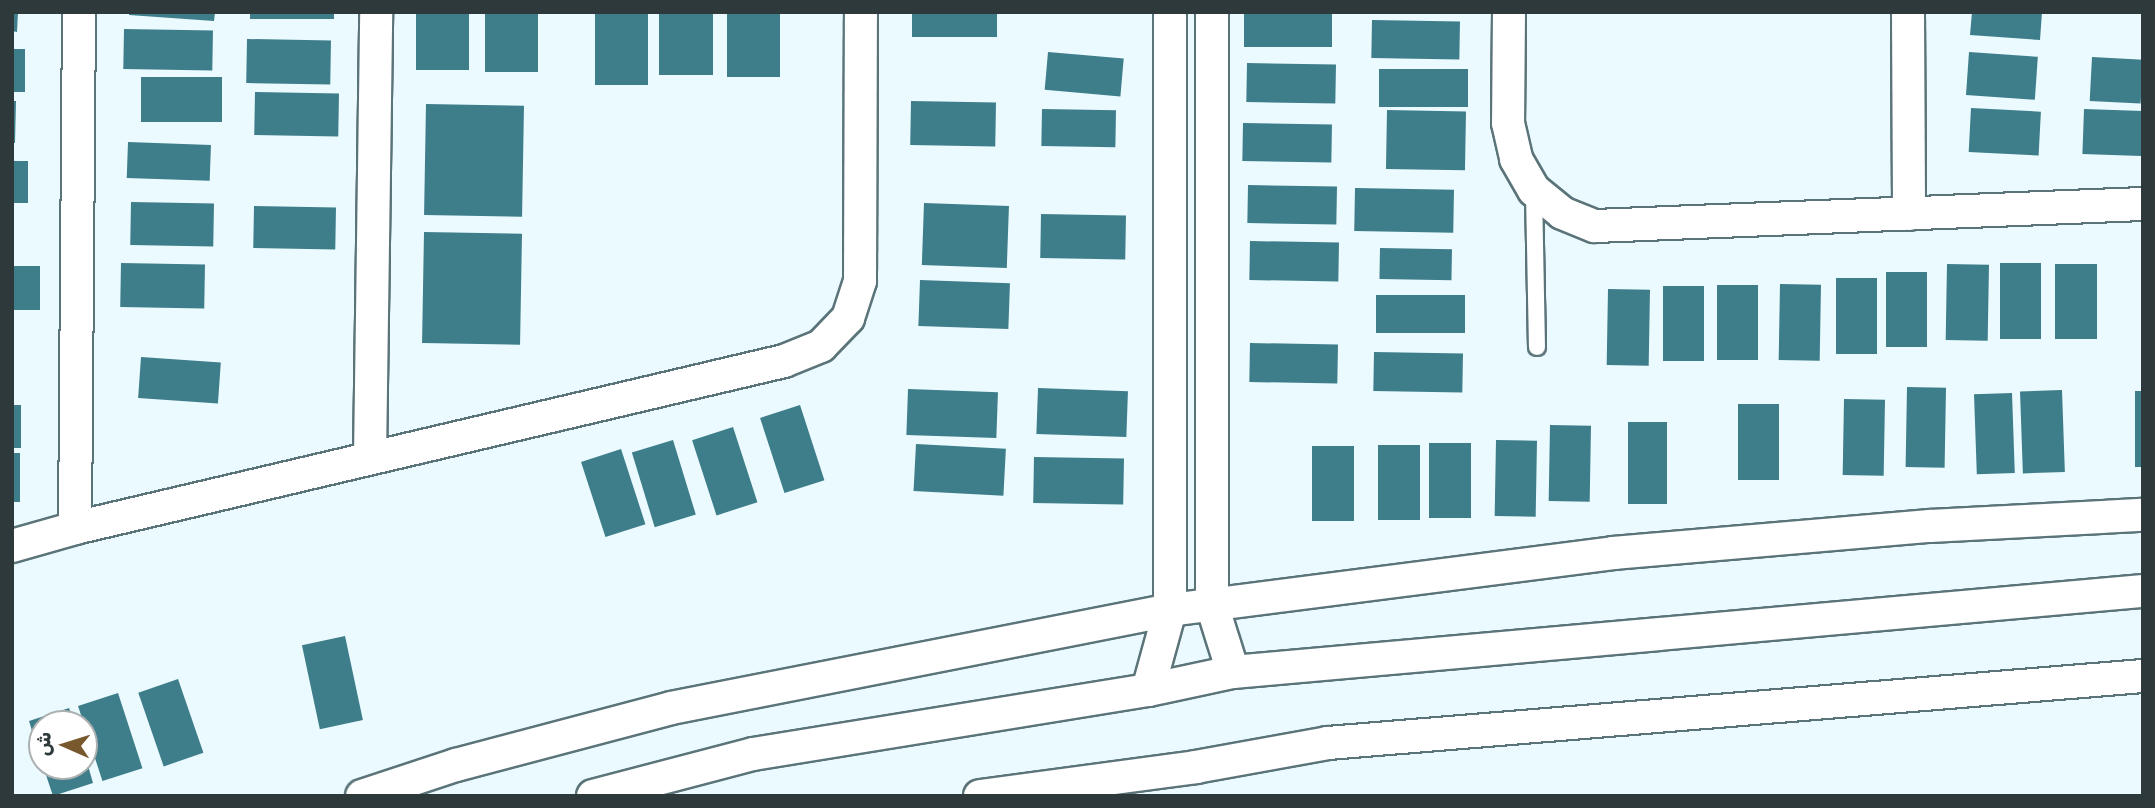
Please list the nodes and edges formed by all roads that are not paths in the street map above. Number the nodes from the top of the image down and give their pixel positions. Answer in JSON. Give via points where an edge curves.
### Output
{"nodes":[{"id":1,"x":79,"y":12,"type":"edge"},
{"id":2,"x":376,"y":12,"type":"edge"},
{"id":3,"x":861,"y":12,"type":"edge"},
{"id":4,"x":1170,"y":12,"type":"edge"},
{"id":5,"x":1212,"y":12,"type":"edge"},
{"id":6,"x":1509,"y":12,"type":"edge"},
{"id":7,"x":1908,"y":12,"type":"edge"},
{"id":8,"x":1534,"y":190,"type":"junction"},
{"id":9,"x":2143,"y":204,"type":"edge"},
{"id":10,"x":1909,"y":214,"type":"junction"},
{"id":11,"x":1537,"y":347,"type":"dead end"},
{"id":12,"x":370,"y":458,"type":"junction"},
{"id":13,"x":2143,"y":515,"type":"edge"},
{"id":14,"x":75,"y":528,"type":"junction"},
{"id":15,"x":12,"y":546,"type":"edge"},
{"id":16,"x":2143,"y":591,"type":"edge"},
{"id":17,"x":1212,"y":605,"type":"junction"},
{"id":18,"x":1170,"y":610,"type":"junction"},
{"id":19,"x":1233,"y":672,"type":"junction"},
{"id":20,"x":2143,"y":676,"type":"edge"},
{"id":21,"x":1148,"y":690,"type":"junction"},
{"id":22,"x":362,"y":796,"type":"edge"},
{"id":23,"x":593,"y":796,"type":"edge"},
{"id":24,"x":980,"y":796,"type":"edge"}],
"edges":[{"from":1,"to":14,"type":"street"},
{"from":2,"to":12,"type":"street"},
{"from":3,"to":12,"type":"street","via":[[860,281],[848,318],[836,333],[821,346],[784,361]]},
{"from":4,"to":18,"type":"street"},
{"from":5,"to":17,"type":"street"},
{"from":6,"to":8,"type":"street","via":[[1508,123],[1516,159]]},
{"from":7,"to":10,"type":"street"},
{"from":8,"to":10,"type":"street","via":[[1562,213],[1595,226]]},
{"from":8,"to":11,"type":"lane"},
{"from":9,"to":10,"type":"street"},
{"from":12,"to":14,"type":"street"},
{"from":13,"to":17,"type":"street","via":[[1930,526],[1653,549]]},
{"from":14,"to":15,"type":"street"},
{"from":16,"to":19,"type":"street"},
{"from":17,"to":18,"type":"street"},
{"from":17,"to":19,"type":"street"},
{"from":18,"to":21,"type":"street"},
{"from":18,"to":22,"type":"street","via":[[671,708],[469,761]]},
{"from":19,"to":21,"type":"street"},
{"from":20,"to":24,"type":"street","via":[[1328,743],[1196,767]]},
{"from":21,"to":23,"type":"street","via":[[753,754]]}]}
